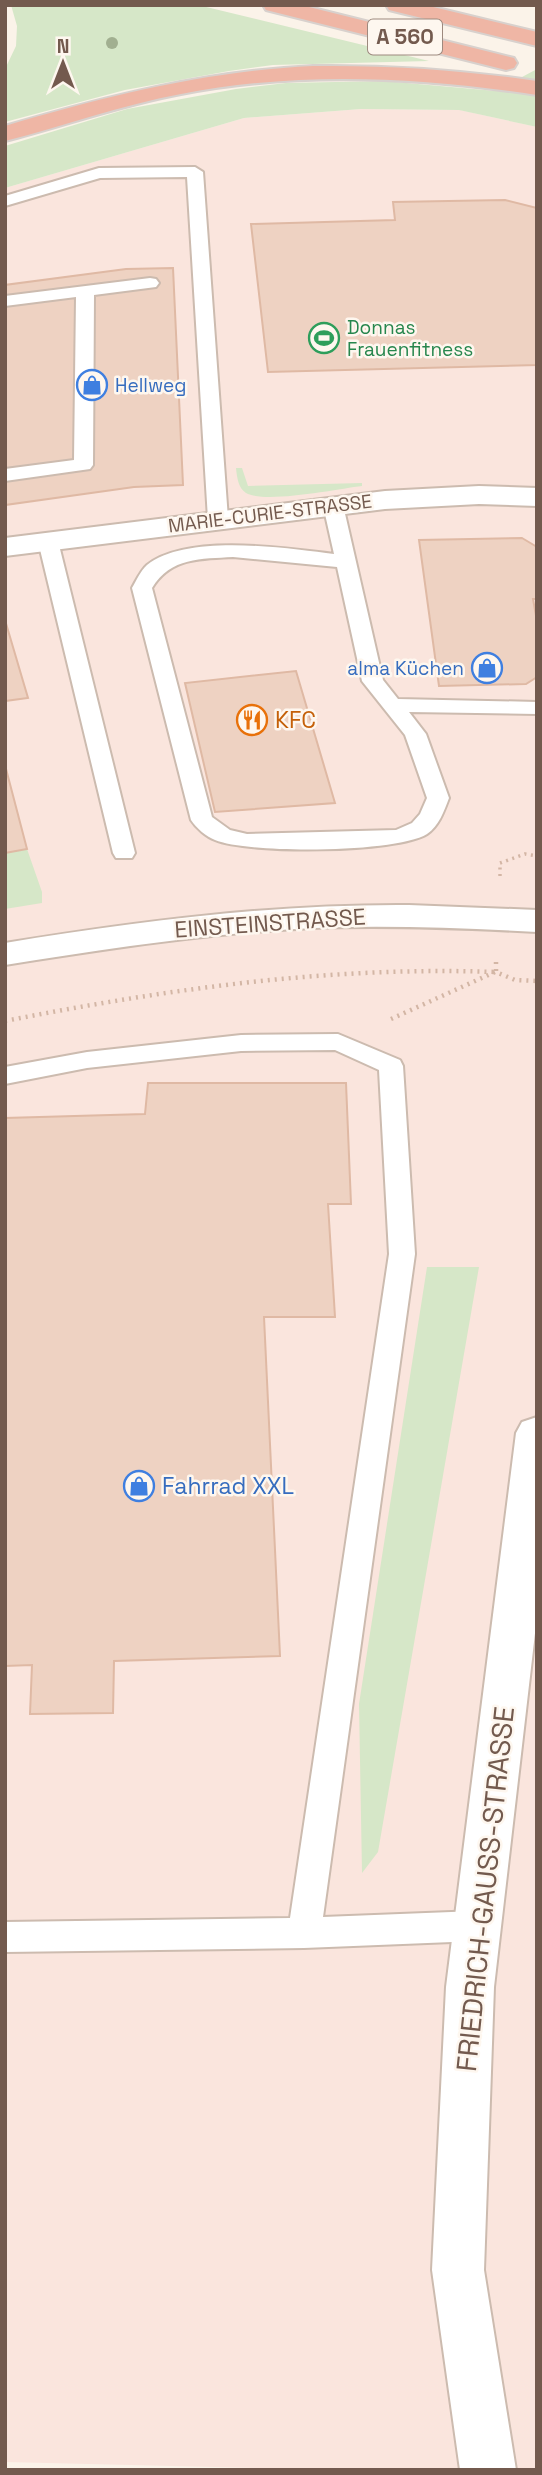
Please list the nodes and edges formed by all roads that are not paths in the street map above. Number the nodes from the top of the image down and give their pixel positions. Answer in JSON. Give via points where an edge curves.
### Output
{"nodes":[{"id":1,"x":274,"y":5,"type":"edge"},
{"id":2,"x":397,"y":5,"type":"edge"},
{"id":3,"x":537,"y":39,"type":"edge"},
{"id":4,"x":537,"y":71,"type":"edge"},
{"id":5,"x":537,"y":88,"type":"edge"},
{"id":6,"x":5,"y":134,"type":"edge"},
{"id":7,"x":5,"y":201,"type":"edge"},
{"id":8,"x":150,"y":283,"type":"dead end"},
{"id":9,"x":85,"y":292,"type":"junction"},
{"id":10,"x":5,"y":301,"type":"edge"},
{"id":11,"x":5,"y":475,"type":"edge"},
{"id":12,"x":537,"y":497,"type":"edge"},
{"id":13,"x":333,"y":505,"type":"junction"},
{"id":14,"x":218,"y":519,"type":"junction"},
{"id":15,"x":48,"y":541,"type":"junction"},
{"id":16,"x":5,"y":547,"type":"edge"},
{"id":17,"x":347,"y":562,"type":"junction"},
{"id":18,"x":392,"y":705,"type":"junction"},
{"id":19,"x":537,"y":708,"type":"edge"},
{"id":20,"x":124,"y":853,"type":"dead end"},
{"id":21,"x":537,"y":921,"type":"edge"},
{"id":22,"x":5,"y":954,"type":"edge"},
{"id":23,"x":5,"y":1076,"type":"edge"},
{"id":24,"x":537,"y":1433,"type":"edge"},
{"id":25,"x":477,"y":1926,"type":"junction"},
{"id":26,"x":304,"y":1933,"type":"junction"},
{"id":27,"x":5,"y":1937,"type":"edge"},
{"id":28,"x":488,"y":2470,"type":"edge"}],
"edges":[{"from":1,"to":4,"type":"highway","number":"A 560"},
{"from":2,"to":3,"type":"highway","number":"A 560"},
{"from":5,"to":6,"type":"highway","via":[[426,75],[292,73],[180,87]]},
{"from":7,"to":14,"type":"lane","via":[[99,173],[195,172]]},
{"from":8,"to":9,"type":"lane"},
{"from":9,"to":10,"type":"lane"},
{"from":9,"to":11,"type":"lane","via":[[83,465]]},
{"from":12,"to":13,"type":"street","name":"MARIE-CURIE-STRASSE","via":[[466,496]]},
{"from":13,"to":14,"type":"street","name":"MARIE-CURIE-STRASSE"},
{"from":13,"to":17,"type":"lane"},
{"from":14,"to":15,"type":"street","name":"MARIE-CURIE-STRASSE"},
{"from":15,"to":16,"type":"street","name":"MARIE-CURIE-STRASSE"},
{"from":15,"to":20,"type":"lane"},
{"from":17,"to":18,"type":"lane","via":[[373,681]]},
{"from":17,"to":18,"type":"lane","via":[[230,551],[174,558],[156,565],[145,576],[142,587],[202,820],[222,835],[247,841],[400,837],[420,828],[438,798],[415,734]]},
{"from":18,"to":19,"type":"lane"},
{"from":21,"to":22,"type":"street","name":"EINSTEINSTRASSE","via":[[398,916],[282,919],[139,933]]},
{"from":23,"to":26,"type":"lane","via":[[87,1060],[216,1046],[338,1042],[391,1066],[402,1254]]},
{"from":24,"to":25,"type":"street","name":"FRIEDRICH-GAUSS-STRASSE"},
{"from":25,"to":26,"type":"lane"},
{"from":25,"to":28,"type":"street","name":"FRIEDRICH-GAUSS-STRASSE","via":[[470,1987],[458,2270]]},
{"from":26,"to":27,"type":"lane"}]}
